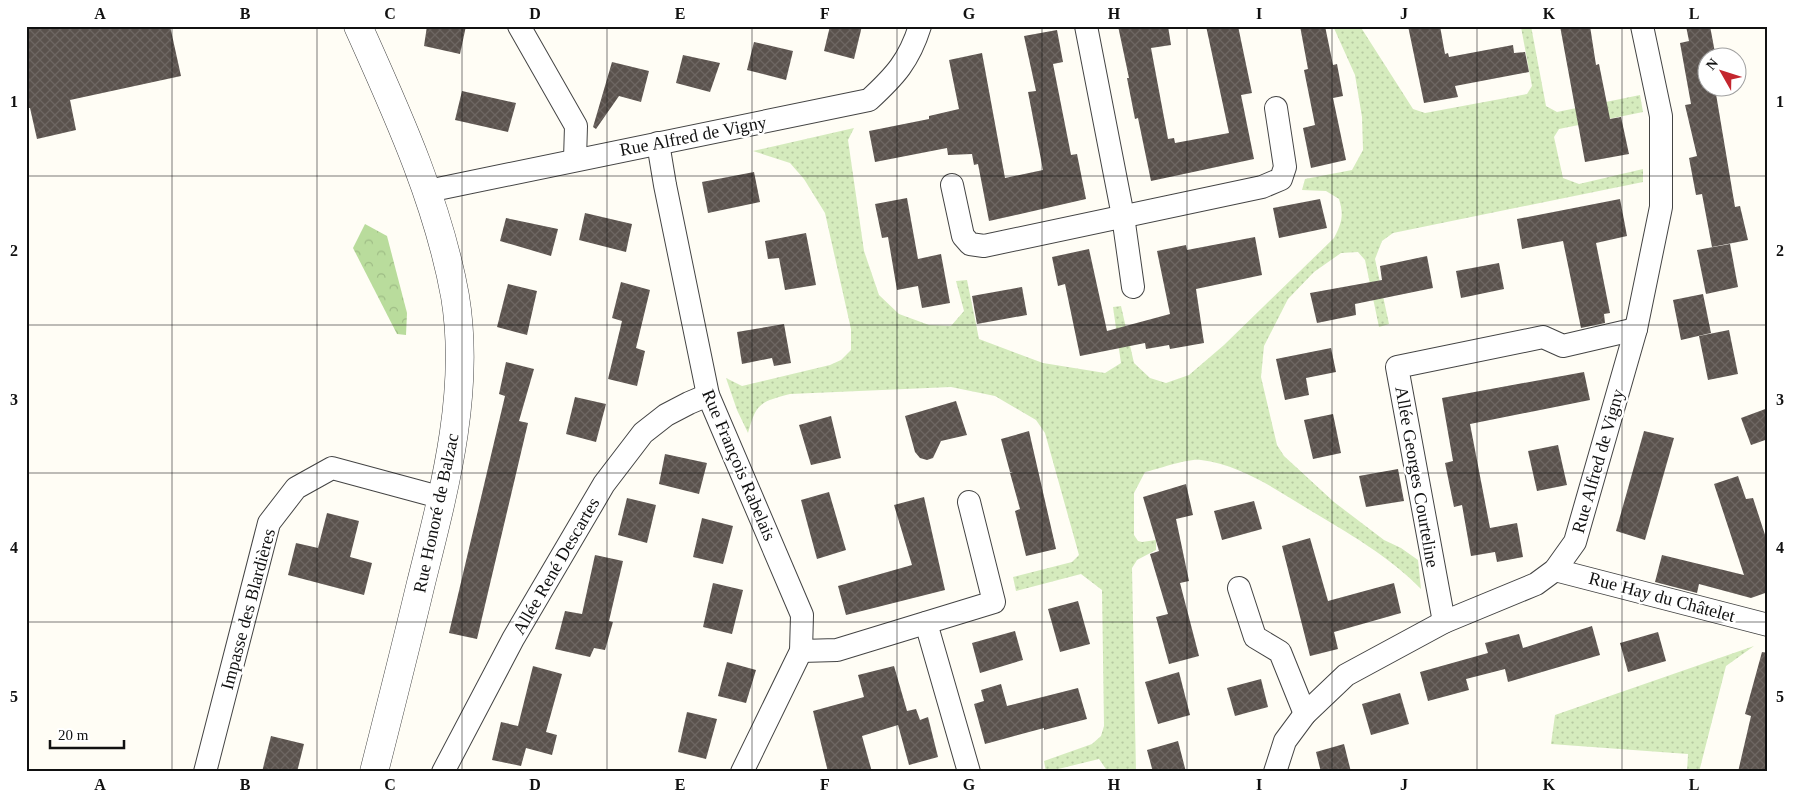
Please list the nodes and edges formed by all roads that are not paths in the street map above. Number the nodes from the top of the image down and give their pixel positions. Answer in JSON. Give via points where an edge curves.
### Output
{"nodes":[{"id":1,"x":358,"y":26,"type":"edge"},
{"id":2,"x":519,"y":26,"type":"edge"},
{"id":3,"x":920,"y":26,"type":"edge"},
{"id":4,"x":1086,"y":26,"type":"edge"},
{"id":5,"x":1642,"y":26,"type":"edge"},
{"id":6,"x":1276,"y":108,"type":"dead end"},
{"id":7,"x":658,"y":143,"type":"junction"},
{"id":8,"x":575,"y":159,"type":"junction"},
{"id":9,"x":952,"y":185,"type":"dead end"},
{"id":10,"x":428,"y":191,"type":"junction"},
{"id":11,"x":1123,"y":216,"type":"junction"},
{"id":12,"x":1133,"y":287,"type":"dead end"},
{"id":13,"x":1636,"y":329,"type":"junction"},
{"id":14,"x":708,"y":395,"type":"junction"},
{"id":15,"x":442,"y":498,"type":"junction"},
{"id":16,"x":969,"y":502,"type":"dead end"},
{"id":17,"x":1556,"y":570,"type":"junction"},
{"id":18,"x":1239,"y":588,"type":"dead end"},
{"id":19,"x":1444,"y":622,"type":"junction"},
{"id":20,"x":926,"y":623,"type":"junction"},
{"id":21,"x":1768,"y":625,"type":"edge"},
{"id":22,"x":801,"y":651,"type":"junction"},
{"id":23,"x":1304,"y":714,"type":"junction"},
{"id":24,"x":205,"y":772,"type":"edge"},
{"id":25,"x":374,"y":772,"type":"edge"},
{"id":26,"x":443,"y":772,"type":"edge"},
{"id":27,"x":742,"y":772,"type":"edge"},
{"id":28,"x":969,"y":772,"type":"edge"},
{"id":29,"x":1275,"y":772,"type":"edge"}],
"edges":[{"from":1,"to":10,"type":"street","name":"Rue Honoré de Balzac"},
{"from":2,"to":8,"type":"street","via":[[576,126]]},
{"from":3,"to":7,"type":"street","name":"Rue Alfred de Vigny","via":[[914,44],[896,75],[869,100]]},
{"from":4,"to":11,"type":"street"},
{"from":5,"to":13,"type":"street","name":"Rue Alfred de Vigny","via":[[1661,116],[1662,207]]},
{"from":6,"to":11,"type":"street","via":[[1285,167],[1281,179],[1262,187]]},
{"from":7,"to":8,"type":"street","name":"Rue Alfred de Vigny"},
{"from":7,"to":14,"type":"street","name":"Rue François Rabelais"},
{"from":8,"to":10,"type":"street","name":"Rue Alfred de Vigny"},
{"from":9,"to":11,"type":"street","via":[[963,236],[970,244],[984,246]]},
{"from":10,"to":15,"type":"street","name":"Rue Honoré de Balzac","via":[[455,297],[459,362],[455,428]]},
{"from":11,"to":12,"type":"street"},
{"from":13,"to":17,"type":"street","name":"Rue Alfred de Vigny","via":[[1574,542]]},
{"from":13,"to":19,"type":"street","name":"Allée Georges Courteline","via":[[1563,346],[1542,337],[1397,367]]},
{"from":14,"to":22,"type":"street","name":"Rue François Rabelais","via":[[802,615]]},
{"from":14,"to":26,"type":"street","name":"Allée René Descartes","via":[[688,402],[643,433],[604,484],[512,639]]},
{"from":15,"to":24,"type":"street","name":"Impasse des Blardières","via":[[332,468],[296,488],[268,523]]},
{"from":15,"to":25,"type":"street","name":"Rue Honoré de Balzac"},
{"from":16,"to":20,"type":"street","via":[[994,602]]},
{"from":17,"to":19,"type":"street","name":"Rue Alfred de Vigny","via":[[1536,584]]},
{"from":17,"to":21,"type":"street","name":"Rue Hay du Châtelet"},
{"from":18,"to":23,"type":"street","via":[[1255,637],[1280,652]]},
{"from":19,"to":23,"type":"street","name":"Rue Alfred de Vigny","via":[[1346,675]]},
{"from":20,"to":22,"type":"street","via":[[837,650]]},
{"from":20,"to":28,"type":"street"},
{"from":22,"to":27,"type":"street","name":"Rue François Rabelais"},
{"from":23,"to":29,"type":"street","name":"Rue Alfred de Vigny","via":[[1285,741]]}]}
